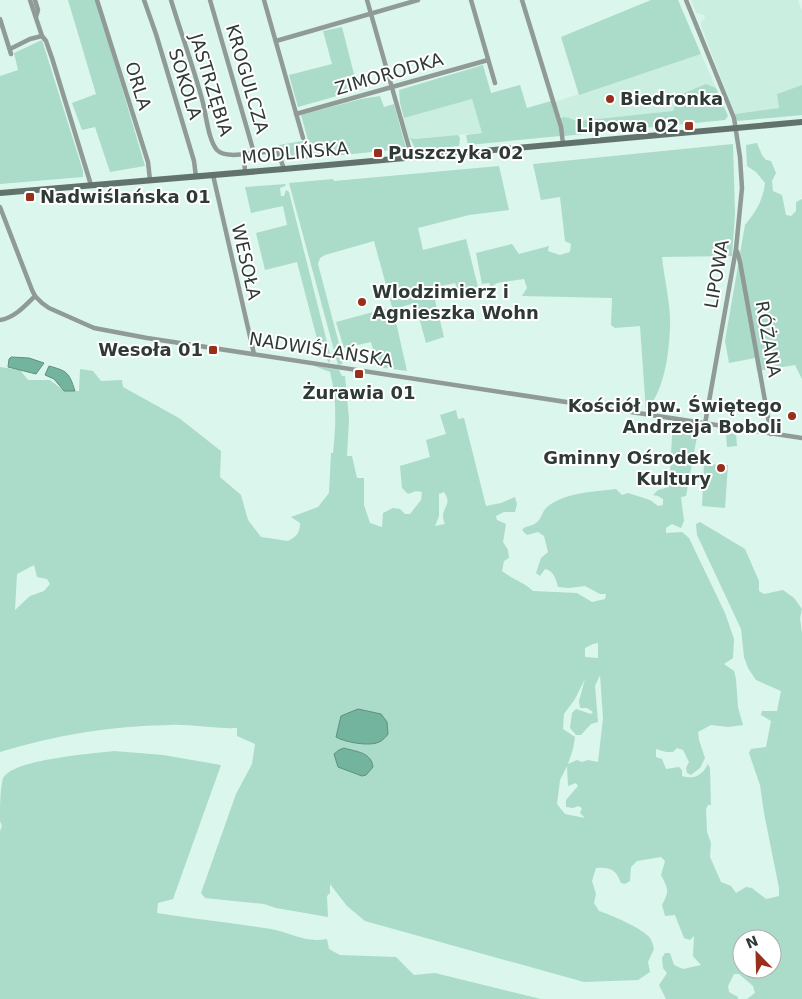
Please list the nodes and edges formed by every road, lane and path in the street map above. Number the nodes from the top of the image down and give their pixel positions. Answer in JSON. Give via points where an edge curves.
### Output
{"nodes":[{"id":1,"x":30,"y":0,"type":"edge"},
{"id":2,"x":35,"y":0,"type":"edge"},
{"id":3,"x":97,"y":0,"type":"edge"},
{"id":4,"x":144,"y":0,"type":"edge"},
{"id":5,"x":171,"y":0,"type":"edge"},
{"id":6,"x":210,"y":0,"type":"edge"},
{"id":7,"x":264,"y":0,"type":"edge"},
{"id":8,"x":367,"y":0,"type":"edge"},
{"id":9,"x":418,"y":0,"type":"edge"},
{"id":10,"x":471,"y":0,"type":"edge"},
{"id":11,"x":522,"y":0,"type":"edge"},
{"id":12,"x":686,"y":0,"type":"edge"},
{"id":13,"x":371,"y":14,"type":"junction"},
{"id":14,"x":36,"y":17,"type":"junction"},
{"id":15,"x":0,"y":20,"type":"edge"},
{"id":16,"x":42,"y":36,"type":"junction"},
{"id":17,"x":276,"y":41,"type":"junction"},
{"id":18,"x":488,"y":60,"type":"junction"},
{"id":19,"x":495,"y":83,"type":"dead end"},
{"id":20,"x":392,"y":87,"type":"junction"},
{"id":21,"x":296,"y":114,"type":"junction"},
{"id":22,"x":802,"y":122,"type":"edge"},
{"id":23,"x":736,"y":128,"type":"junction"},
{"id":24,"x":303,"y":138,"type":"dead end"},
{"id":25,"x":563,"y":144,"type":"junction"},
{"id":26,"x":254,"y":153,"type":"junction"},
{"id":27,"x":244,"y":154,"type":"junction"},
{"id":28,"x":412,"y":158,"type":"junction"},
{"id":29,"x":284,"y":169,"type":"junction"},
{"id":30,"x":245,"y":173,"type":"junction"},
{"id":31,"x":213,"y":175,"type":"junction"},
{"id":32,"x":196,"y":176,"type":"junction"},
{"id":33,"x":150,"y":180,"type":"junction"},
{"id":34,"x":91,"y":185,"type":"junction"},
{"id":35,"x":0,"y":193,"type":"edge"},
{"id":36,"x":0,"y":208,"type":"edge"},
{"id":37,"x":736,"y":249,"type":"junction"},
{"id":38,"x":35,"y":296,"type":"junction"},
{"id":39,"x":0,"y":320,"type":"edge"},
{"id":40,"x":254,"y":354,"type":"junction"},
{"id":41,"x":705,"y":424,"type":"junction"},
{"id":42,"x":771,"y":434,"type":"junction"},
{"id":43,"x":802,"y":438,"type":"edge"}],
"edges":[{"from":1,"to":14,"type":"street"},
{"from":2,"to":14,"type":"street"},
{"from":3,"to":33,"type":"street","name":"ORLA","via":[[148,162]]},
{"from":4,"to":32,"type":"street","name":"SOKOLA"},
{"from":5,"to":27,"type":"street","name":"JASTRZĘBIA","via":[[215,147],[226,154]]},
{"from":6,"to":26,"type":"street","name":"KROGULCZA"},
{"from":7,"to":17,"type":"street"},
{"from":8,"to":13,"type":"street"},
{"from":9,"to":13,"type":"street"},
{"from":10,"to":18,"type":"street"},
{"from":11,"to":25,"type":"street","via":[[561,127]]},
{"from":12,"to":23,"type":"street","name":"LIPOWA"},
{"from":13,"to":17,"type":"street"},
{"from":13,"to":20,"type":"street"},
{"from":14,"to":16,"type":"street"},
{"from":15,"to":16,"type":"street","via":[[10,52],[30,39]]},
{"from":16,"to":34,"type":"street","via":[[52,58]]},
{"from":17,"to":21,"type":"street"},
{"from":18,"to":19,"type":"street"},
{"from":18,"to":20,"type":"street","name":"ZIMORODKA"},
{"from":20,"to":21,"type":"street","name":"ZIMORODKA"},
{"from":20,"to":28,"type":"street"},
{"from":21,"to":24,"type":"street"},
{"from":22,"to":23,"type":"main road","name":"MODLIŃSKA"},
{"from":23,"to":25,"type":"main road","name":"MODLIŃSKA"},
{"from":23,"to":37,"type":"street","name":"LIPOWA","via":[[742,188]]},
{"from":25,"to":28,"type":"main road","name":"MODLIŃSKA"},
{"from":26,"to":27,"type":"street","name":"JASTRZĘBIA"},
{"from":26,"to":29,"type":"street","name":"KROGULCZA","via":[[278,152]]},
{"from":27,"to":30,"type":"street","name":"JASTRZĘBIA"},
{"from":28,"to":29,"type":"main road","name":"MODLIŃSKA"},
{"from":29,"to":30,"type":"main road","name":"MODLIŃSKA"},
{"from":30,"to":31,"type":"main road","name":"MODLIŃSKA"},
{"from":31,"to":32,"type":"main road","name":"MODLIŃSKA"},
{"from":31,"to":40,"type":"street","name":"WESOŁA"},
{"from":32,"to":33,"type":"main road","name":"MODLIŃSKA"},
{"from":33,"to":34,"type":"main road","name":"MODLIŃSKA"},
{"from":34,"to":35,"type":"main road","name":"MODLIŃSKA"},
{"from":36,"to":38,"type":"street"},
{"from":37,"to":41,"type":"street","name":"LIPOWA"},
{"from":37,"to":42,"type":"street","name":"RÓŻANA"},
{"from":38,"to":39,"type":"street","via":[[17,312]]},
{"from":38,"to":40,"type":"street","name":"NADWIŚLAŃSKA","via":[[49,308],[94,328]]},
{"from":40,"to":41,"type":"street","name":"NADWIŚLAŃSKA"},
{"from":41,"to":42,"type":"street","name":"NADWIŚLAŃSKA"},
{"from":42,"to":43,"type":"street","name":"NADWIŚLAŃSKA"}]}
